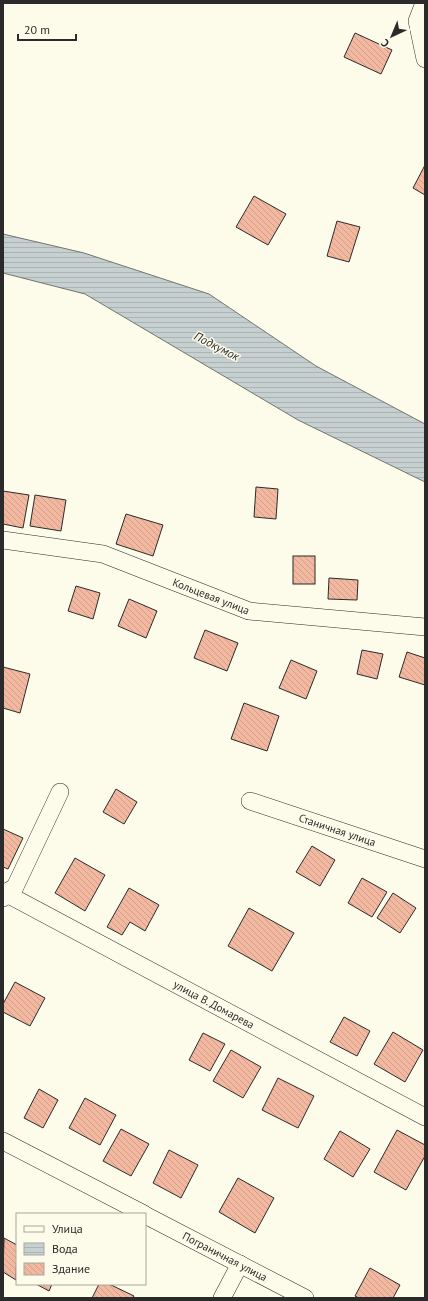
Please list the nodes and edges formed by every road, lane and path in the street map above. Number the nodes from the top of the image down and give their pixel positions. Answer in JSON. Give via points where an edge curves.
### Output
{"nodes":[{"id":1,"x":424,"y":3,"type":"edge"},
{"id":2,"x":425,"y":58,"type":"edge"},
{"id":3,"x":3,"y":540,"type":"edge"},
{"id":4,"x":425,"y":627,"type":"edge"},
{"id":5,"x":60,"y":792,"type":"dead end"},
{"id":6,"x":250,"y":801,"type":"dead end"},
{"id":7,"x":425,"y":859,"type":"edge"},
{"id":8,"x":4,"y":894,"type":"edge"},
{"id":9,"x":425,"y":1117,"type":"edge"},
{"id":10,"x":3,"y":1141,"type":"edge"},
{"id":11,"x":142,"y":1213,"type":"edge"},
{"id":12,"x":146,"y":1215,"type":"edge"},
{"id":13,"x":240,"y":1264,"type":"junction"},
{"id":14,"x":222,"y":1298,"type":"edge"},
{"id":15,"x":305,"y":1298,"type":"edge"}],
"edges":[{"from":1,"to":2,"type":"street","via":[[417,21]]},
{"from":3,"to":4,"type":"street","name":"Кольцевая улица","via":[[103,554],[250,611]]},
{"from":5,"to":8,"type":"street","via":[[15,887]]},
{"from":6,"to":7,"type":"street","name":"Станичная улица"},
{"from":8,"to":9,"type":"street","name":"улица В. Домарева"},
{"from":10,"to":11,"type":"street","name":"Пограничная улица"},
{"from":12,"to":13,"type":"street","name":"Пограничная улица"},
{"from":13,"to":14,"type":"street"},
{"from":13,"to":15,"type":"street","name":"Пограничная улица"}]}
